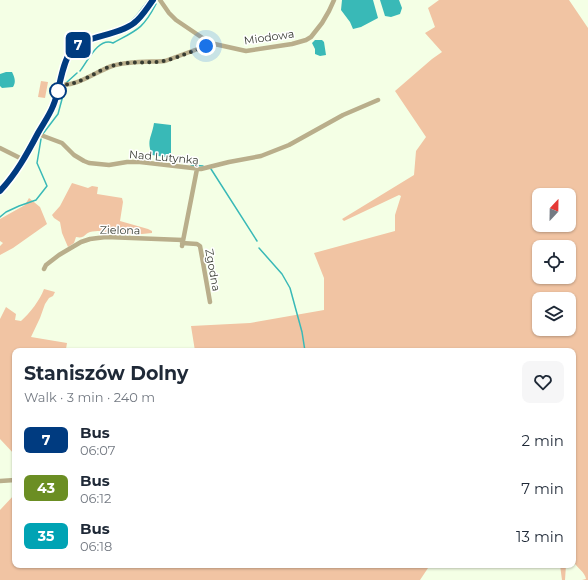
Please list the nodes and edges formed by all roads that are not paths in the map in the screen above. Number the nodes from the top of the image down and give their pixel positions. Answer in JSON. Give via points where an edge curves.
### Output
{"nodes":[{"id":1,"x":153,"y":0,"type":"edge"},
{"id":2,"x":160,"y":0,"type":"edge"},
{"id":3,"x":334,"y":0,"type":"edge"},
{"id":4,"x":210,"y":43,"type":"junction"},
{"id":5,"x":60,"y":84,"type":"junction"},
{"id":6,"x":378,"y":100,"type":"dead end"},
{"id":7,"x":38,"y":134,"type":"junction"},
{"id":8,"x":0,"y":148,"type":"edge"},
{"id":9,"x":24,"y":160,"type":"junction"},
{"id":10,"x":197,"y":169,"type":"junction"},
{"id":11,"x":0,"y":191,"type":"edge"},
{"id":12,"x":182,"y":243,"type":"junction"},
{"id":13,"x":197,"y":244,"type":"joint"},
{"id":14,"x":44,"y":269,"type":"dead end"},
{"id":15,"x":210,"y":302,"type":"dead end"},
{"id":16,"x":12,"y":480,"type":"edge"},
{"id":17,"x":0,"y":481,"type":"edge"}],
"edges":[{"from":1,"to":5,"type":"street","via":[[134,24],[82,42],[72,50]]},
{"from":2,"to":4,"type":"street","name":"Miodowa","via":[[169,14]]},
{"from":3,"to":4,"type":"street","name":"Miodowa","via":[[314,33],[299,43],[246,51]]},
{"from":4,"to":5,"type":"street","via":[[172,59],[118,64],[73,84]]},
{"from":5,"to":7,"type":"street","via":[[53,106]]},
{"from":6,"to":10,"type":"street","name":"Nad Lutynką","via":[[343,115],[289,145],[261,156]]},
{"from":7,"to":9,"type":"street"},
{"from":7,"to":10,"type":"street","name":"Nad Lutynką","via":[[62,144],[74,156],[89,163],[109,165],[140,162]]},
{"from":8,"to":9,"type":"street"},
{"from":9,"to":11,"type":"street"},
{"from":10,"to":12,"type":"street"},
{"from":12,"to":13,"type":"street","name":"Zielona"},
{"from":12,"to":14,"type":"street","name":"Zielona","via":[[106,237],[90,239],[59,255]]},
{"from":13,"to":15,"type":"street","name":"Zgodna","via":[[201,248]]},
{"from":16,"to":17,"type":"street"}]}
